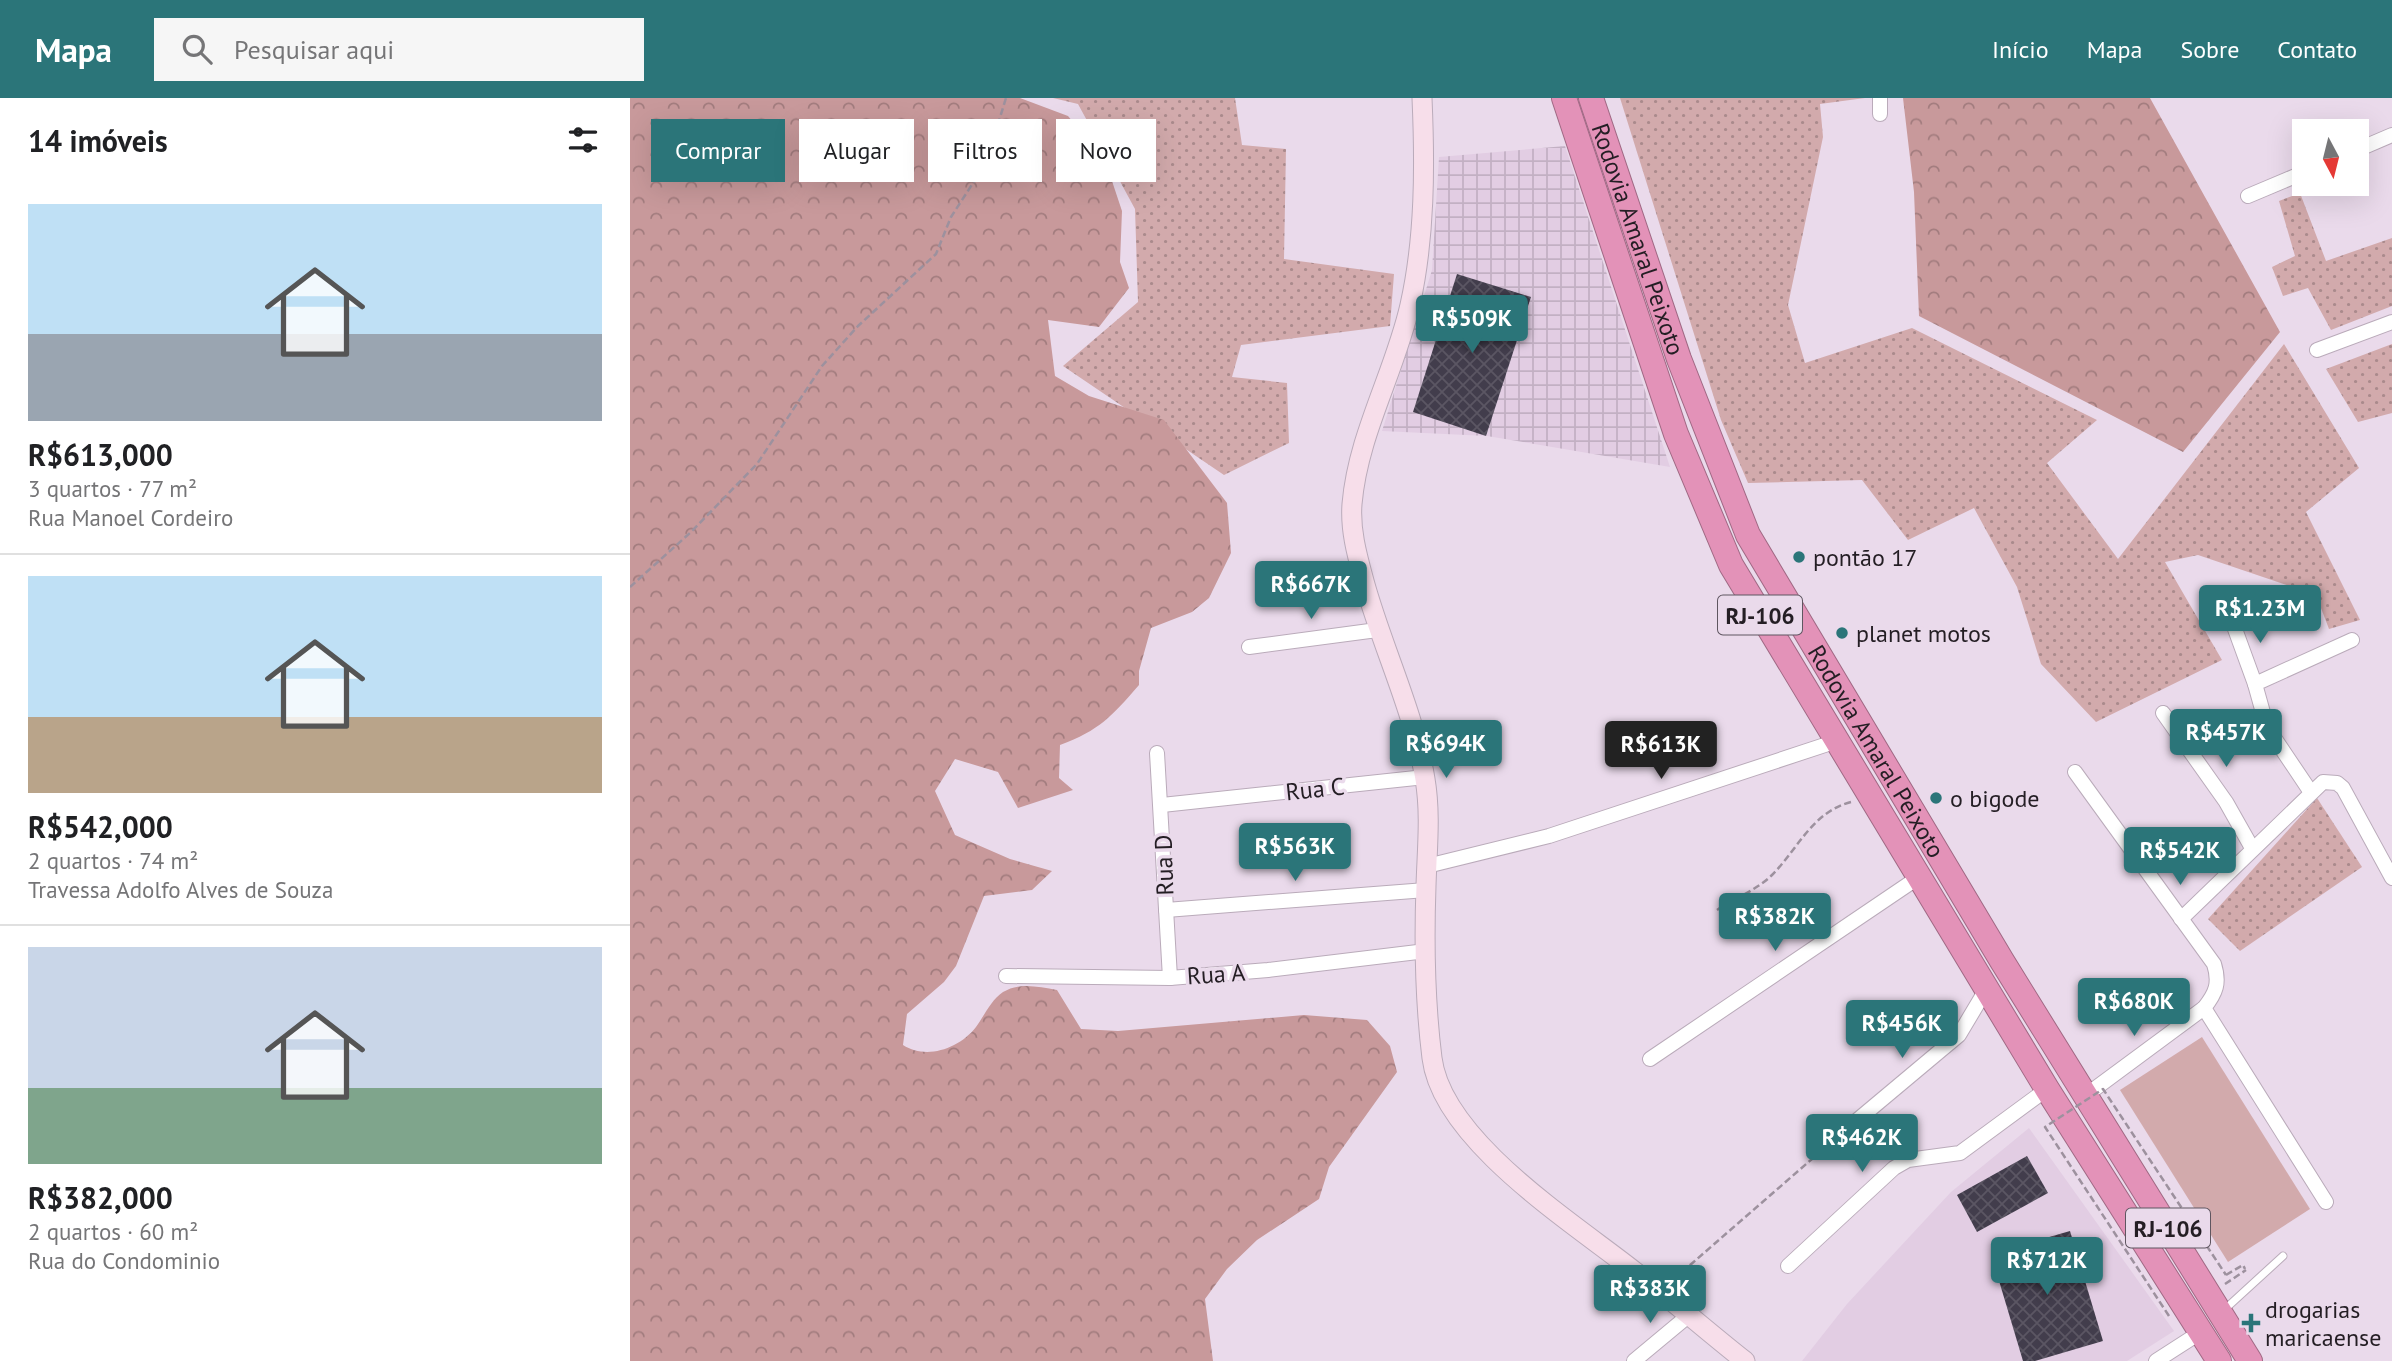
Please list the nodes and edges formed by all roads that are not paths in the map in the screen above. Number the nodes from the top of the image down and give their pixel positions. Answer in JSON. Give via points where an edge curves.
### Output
{"nodes":[{"id":1,"x":1422,"y":98,"type":"edge"},
{"id":2,"x":1564,"y":98,"type":"edge"},
{"id":3,"x":1591,"y":98,"type":"edge"},
{"id":4,"x":1880,"y":98,"type":"edge"},
{"id":5,"x":1880,"y":114,"type":"dead end"},
{"id":6,"x":2392,"y":135,"type":"edge"},
{"id":7,"x":2370,"y":144,"type":"edge"},
{"id":8,"x":2292,"y":177,"type":"edge"},
{"id":9,"x":2248,"y":196,"type":"dead end"},
{"id":10,"x":2392,"y":322,"type":"edge"},
{"id":11,"x":2317,"y":350,"type":"dead end"},
{"id":12,"x":2231,"y":618,"type":"dead end"},
{"id":13,"x":1377,"y":630,"type":"junction"},
{"id":14,"x":2352,"y":640,"type":"dead end"},
{"id":15,"x":1249,"y":647,"type":"dead end"},
{"id":16,"x":2255,"y":684,"type":"junction"},
{"id":17,"x":2163,"y":713,"type":"dead end"},
{"id":18,"x":1837,"y":741,"type":"junction"},
{"id":19,"x":1157,"y":753,"type":"dead end"},
{"id":20,"x":2075,"y":772,"type":"dead end"},
{"id":21,"x":1425,"y":777,"type":"junction"},
{"id":22,"x":2310,"y":790,"type":"junction"},
{"id":23,"x":1162,"y":805,"type":"junction"},
{"id":24,"x":2252,"y":849,"type":"junction"},
{"id":25,"x":1427,"y":866,"type":"junction"},
{"id":26,"x":2390,"y":871,"type":"edge"},
{"id":27,"x":1919,"y":877,"type":"junction"},
{"id":28,"x":1426,"y":890,"type":"junction"},
{"id":29,"x":1166,"y":911,"type":"junction"},
{"id":30,"x":2181,"y":919,"type":"junction"},
{"id":31,"x":1426,"y":950,"type":"junction"},
{"id":32,"x":1006,"y":976,"type":"dead end"},
{"id":33,"x":1170,"y":978,"type":"junction"},
{"id":34,"x":1987,"y":988,"type":"junction"},
{"id":35,"x":2204,"y":1008,"type":"junction"},
{"id":36,"x":1650,"y":1059,"type":"dead end"},
{"id":37,"x":2047,"y":1089,"type":"junction"},
{"id":38,"x":2085,"y":1096,"type":"junction"},
{"id":39,"x":1830,"y":1143,"type":"road end"},
{"id":40,"x":2326,"y":1202,"type":"dead end"},
{"id":41,"x":2283,"y":1255,"type":"dead end"},
{"id":42,"x":1788,"y":1266,"type":"dead end"},
{"id":43,"x":2215,"y":1304,"type":"junction"},
{"id":44,"x":1688,"y":1316,"type":"junction"},
{"id":45,"x":2201,"y":1332,"type":"junction"},
{"id":46,"x":1633,"y":1361,"type":"edge"},
{"id":47,"x":1745,"y":1361,"type":"edge"},
{"id":48,"x":2156,"y":1361,"type":"edge"},
{"id":49,"x":2219,"y":1361,"type":"edge"},
{"id":50,"x":2250,"y":1361,"type":"edge"}],
"edges":[{"from":1,"to":13,"type":"street","via":[[1420,228],[1410,305],[1363,449],[1352,499],[1351,524]]},
{"from":2,"to":18,"type":"highway","name":"Rodovia Amaral Peixoto","number":"RJ-106","via":[[1676,434],[1708,515],[1731,565]]},
{"from":3,"to":38,"type":"highway","name":"Rodovia Amaral Peixoto","number":"RJ-106","via":[[1679,359],[1748,535]]},
{"from":4,"to":5,"type":"street"},
{"from":6,"to":7,"type":"street"},
{"from":8,"to":9,"type":"street"},
{"from":10,"to":11,"type":"street"},
{"from":12,"to":16,"type":"street"},
{"from":13,"to":15,"type":"street"},
{"from":13,"to":21,"type":"street"},
{"from":14,"to":16,"type":"street"},
{"from":16,"to":22,"type":"street","via":[[2267,727]]},
{"from":17,"to":24,"type":"street","via":[[2213,782]]},
{"from":18,"to":25,"type":"street","via":[[1549,836]]},
{"from":18,"to":27,"type":"highway","name":"Rodovia Amaral Peixoto","number":"RJ-106"},
{"from":19,"to":23,"type":"street","name":"Rua D"},
{"from":20,"to":30,"type":"street"},
{"from":21,"to":23,"type":"street","name":"Rua C"},
{"from":21,"to":25,"type":"street"},
{"from":22,"to":24,"type":"street"},
{"from":22,"to":26,"type":"street","via":[[2329,781],[2343,788]]},
{"from":23,"to":29,"type":"street","name":"Rua D"},
{"from":24,"to":30,"type":"street"},
{"from":25,"to":28,"type":"street"},
{"from":27,"to":34,"type":"highway","name":"Rodovia Amaral Peixoto","number":"RJ-106"},
{"from":27,"to":36,"type":"street"},
{"from":28,"to":29,"type":"street"},
{"from":28,"to":31,"type":"street"},
{"from":29,"to":33,"type":"street","name":"Rua D"},
{"from":30,"to":35,"type":"street","via":[[2214,964],[2218,977],[2216,993]]},
{"from":31,"to":33,"type":"street","name":"Rua A"},
{"from":31,"to":44,"type":"street","via":[[1437,1082],[1471,1135],[1507,1171]]},
{"from":32,"to":33,"type":"street","name":"Rua A"},
{"from":34,"to":37,"type":"highway","name":"Rodovia Amaral Peixoto","number":"RJ-106"},
{"from":34,"to":39,"type":"street","via":[[1959,1035]]},
{"from":35,"to":38,"type":"street"},
{"from":35,"to":40,"type":"street"},
{"from":37,"to":42,"type":"street","via":[[1960,1153],[1908,1160],[1894,1168]]},
{"from":37,"to":45,"type":"highway","name":"Rodovia Amaral Peixoto","number":"RJ-106"},
{"from":38,"to":43,"type":"highway","name":"Rodovia Amaral Peixoto","number":"RJ-106"},
{"from":41,"to":43,"type":"lane","via":[[2254,1282]]},
{"from":43,"to":50,"type":"highway","name":"Rodovia Amaral Peixoto","number":"RJ-106"},
{"from":44,"to":46,"type":"street"},
{"from":44,"to":47,"type":"street"},
{"from":45,"to":48,"type":"street"},
{"from":45,"to":49,"type":"highway","name":"Rodovia Amaral Peixoto","number":"RJ-106"}]}
